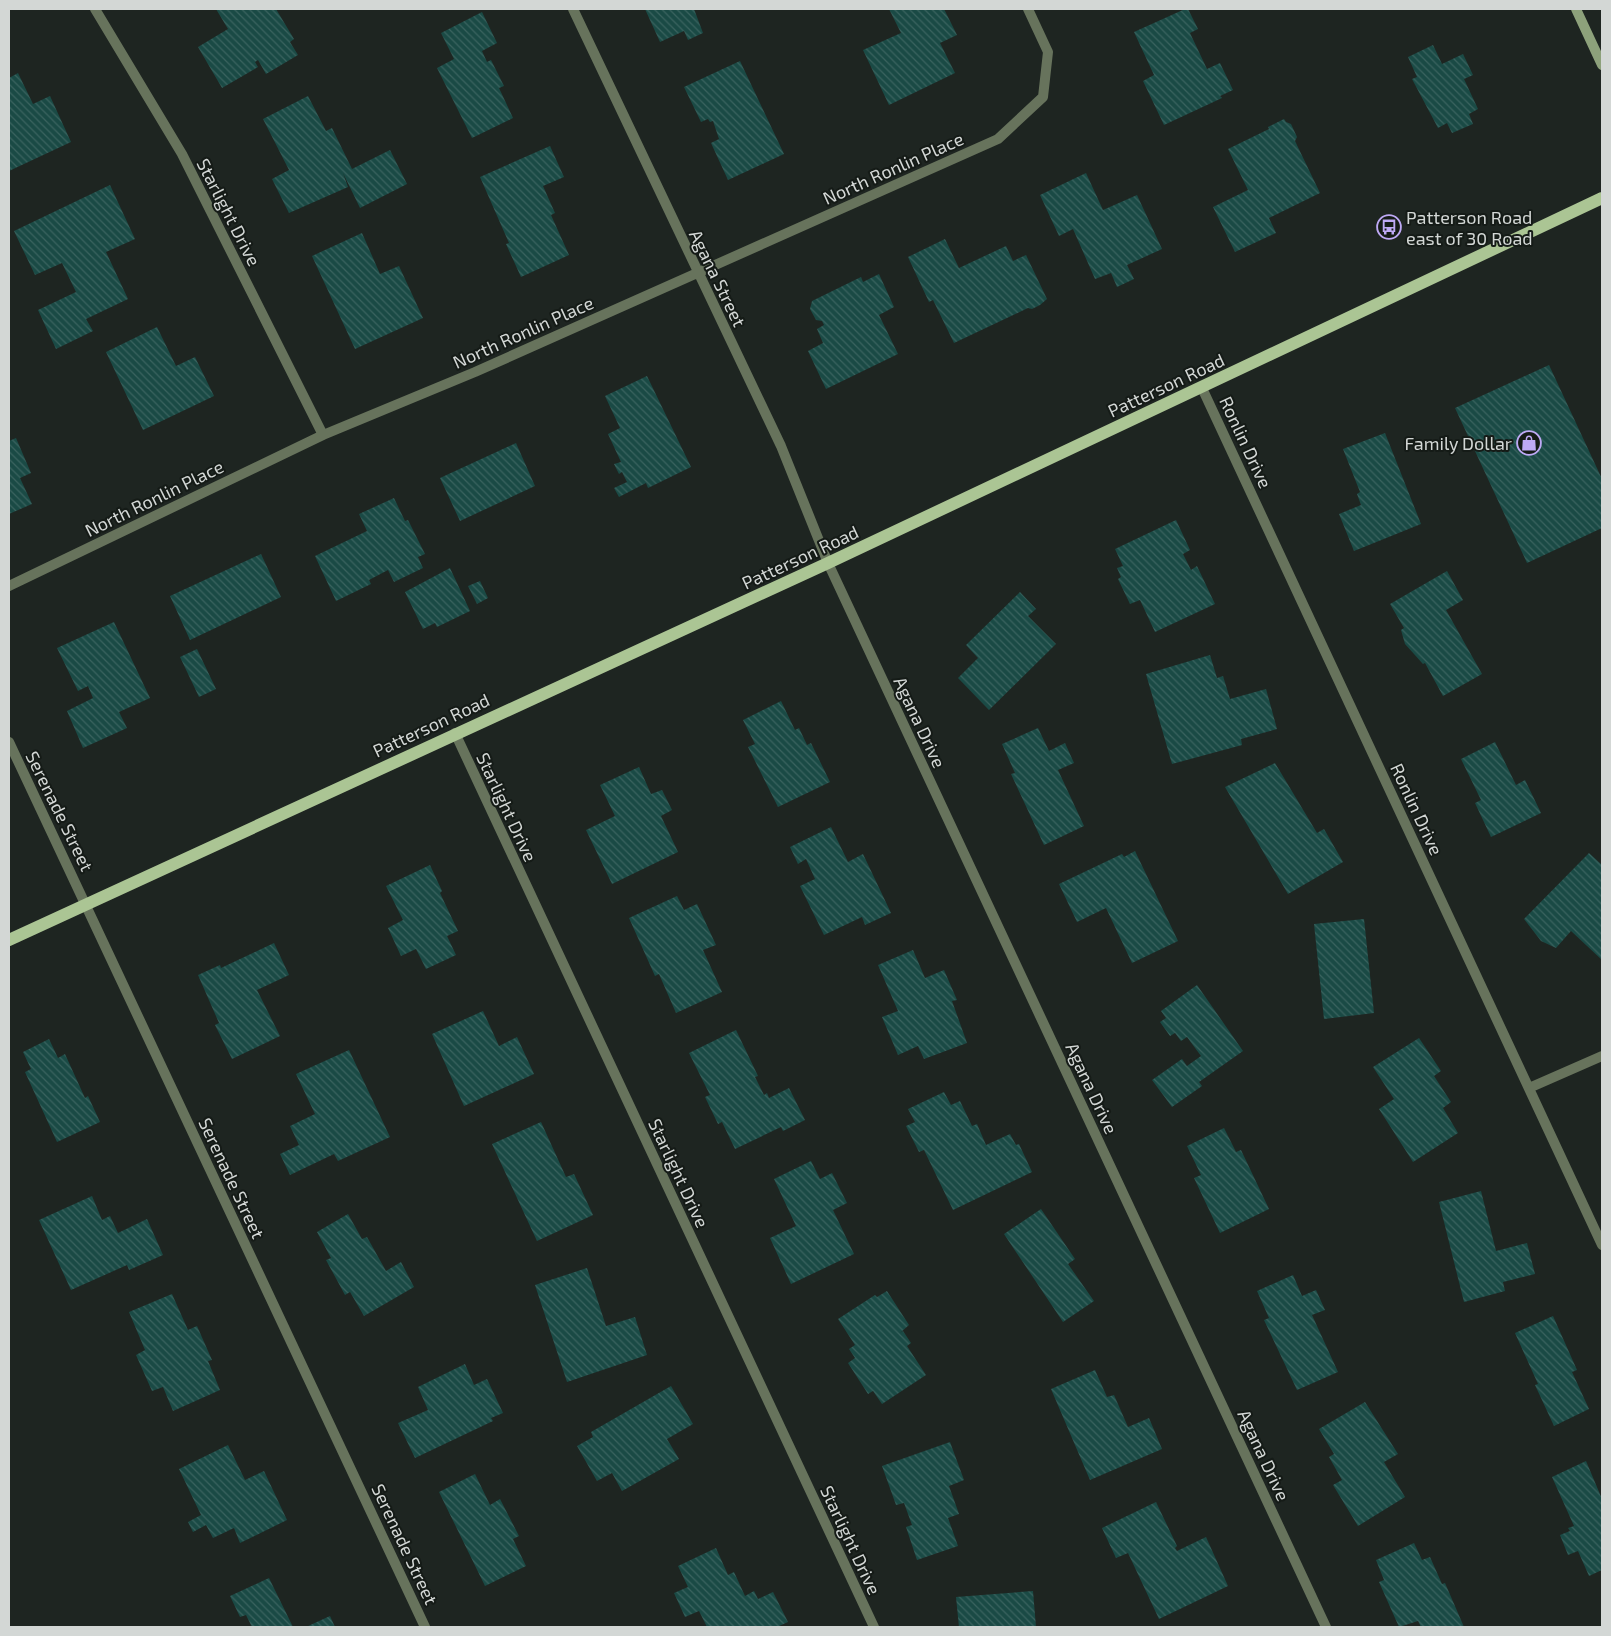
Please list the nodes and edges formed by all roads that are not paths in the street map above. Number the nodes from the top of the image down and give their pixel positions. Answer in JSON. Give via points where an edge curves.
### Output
{"nodes":[{"id":1,"x":95,"y":9,"type":"edge"},
{"id":2,"x":573,"y":9,"type":"edge"},
{"id":3,"x":1028,"y":9,"type":"edge"},
{"id":4,"x":1576,"y":9,"type":"edge"},
{"id":5,"x":1602,"y":65,"type":"edge"},
{"id":6,"x":1602,"y":198,"type":"edge"},
{"id":7,"x":697,"y":272,"type":"junction"},
{"id":8,"x":1202,"y":388,"type":"junction"},
{"id":9,"x":323,"y":436,"type":"junction"},
{"id":10,"x":828,"y":563,"type":"junction"},
{"id":11,"x":9,"y":586,"type":"edge"},
{"id":12,"x":455,"y":733,"type":"junction"},
{"id":13,"x":9,"y":742,"type":"edge"},
{"id":14,"x":86,"y":904,"type":"junction"},
{"id":15,"x":9,"y":940,"type":"edge"},
{"id":16,"x":1602,"y":1056,"type":"edge"},
{"id":17,"x":1529,"y":1088,"type":"junction"},
{"id":18,"x":1602,"y":1245,"type":"edge"},
{"id":19,"x":425,"y":1627,"type":"edge"},
{"id":20,"x":874,"y":1627,"type":"edge"},
{"id":21,"x":1326,"y":1627,"type":"edge"}],
"edges":[{"from":1,"to":9,"type":"street","name":"Starlight Drive","via":[[182,154]]},
{"from":2,"to":7,"type":"street","name":"Agana Street"},
{"from":3,"to":7,"type":"street","name":"North Ronlin Place","via":[[1048,52],[1043,97],[998,139]]},
{"from":4,"to":5,"type":"main road"},
{"from":6,"to":8,"type":"main road","name":"Patterson Road"},
{"from":7,"to":9,"type":"street","name":"North Ronlin Place"},
{"from":7,"to":10,"type":"street","name":"Agana Street","via":[[781,446]]},
{"from":8,"to":10,"type":"main road","name":"Patterson Road"},
{"from":8,"to":17,"type":"street","name":"Ronlin Drive"},
{"from":9,"to":11,"type":"street","name":"North Ronlin Place"},
{"from":10,"to":12,"type":"main road","name":"Patterson Road"},
{"from":10,"to":21,"type":"street","name":"Agana Drive"},
{"from":12,"to":14,"type":"main road","name":"Patterson Road"},
{"from":12,"to":20,"type":"street","name":"Starlight Drive"},
{"from":13,"to":14,"type":"street","name":"Serenade Street"},
{"from":14,"to":15,"type":"main road","name":"Patterson Road"},
{"from":14,"to":19,"type":"street","name":"Serenade Street"},
{"from":16,"to":17,"type":"street"},
{"from":17,"to":18,"type":"street","name":"Ronlin Drive"}]}
